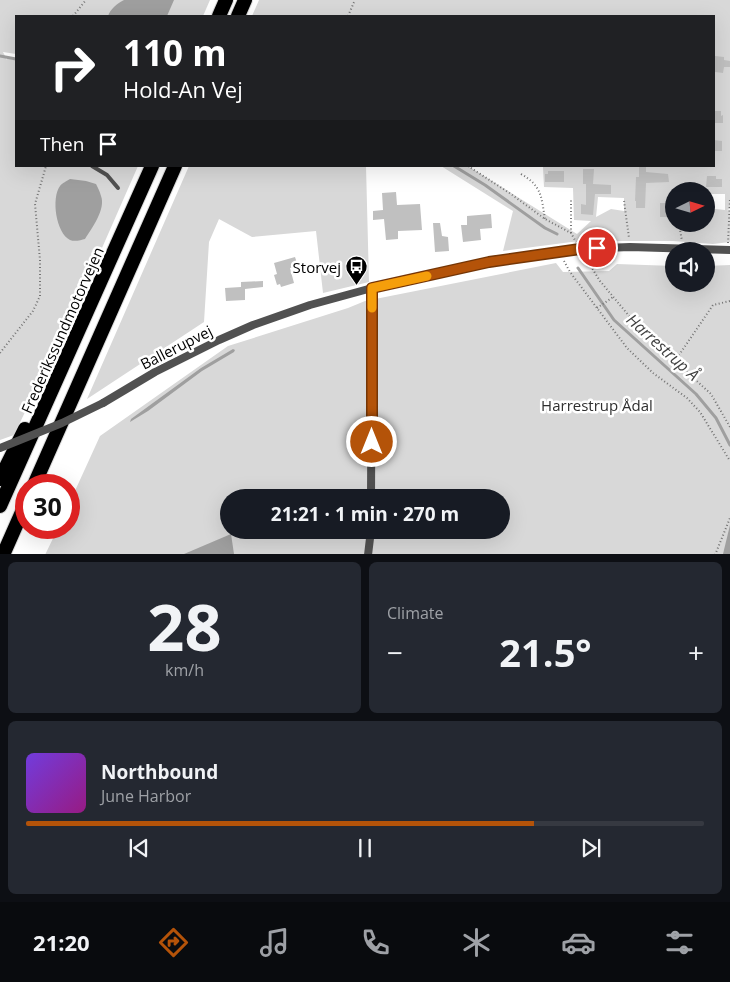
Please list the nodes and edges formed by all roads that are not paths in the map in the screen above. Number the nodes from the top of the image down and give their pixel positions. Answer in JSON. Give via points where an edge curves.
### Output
{"nodes":[{"id":1,"x":226,"y":0,"type":"edge"},
{"id":2,"x":245,"y":0,"type":"edge"},
{"id":3,"x":219,"y":15,"type":"edge"},
{"id":4,"x":238,"y":15,"type":"edge"},
{"id":5,"x":94,"y":167,"type":"edge"},
{"id":6,"x":152,"y":167,"type":"edge"},
{"id":7,"x":175,"y":167,"type":"edge"},
{"id":8,"x":118,"y":188,"type":"dead end"},
{"id":9,"x":729,"y":250,"type":"edge"},
{"id":10,"x":372,"y":288,"type":"junction"},
{"id":11,"x":58,"y":378,"type":"junction"},
{"id":12,"x":0,"y":448,"type":"edge"},
{"id":13,"x":39,"y":474,"type":"edge"},
{"id":14,"x":0,"y":478,"type":"edge"},
{"id":15,"x":371,"y":489,"type":"edge"},
{"id":16,"x":0,"y":506,"type":"edge"},
{"id":17,"x":15,"y":528,"type":"edge"},
{"id":18,"x":370,"y":539,"type":"edge"},
{"id":19,"x":4,"y":554,"type":"edge"},
{"id":20,"x":368,"y":554,"type":"edge"}],
"edges":[{"from":1,"to":3,"type":"highway"},
{"from":2,"to":4,"type":"highway"},
{"from":5,"to":8,"type":"lane","via":[[108,175]]},
{"from":6,"to":11,"type":"highway","name":"Frederikssundmotorvejen"},
{"from":7,"to":13,"type":"highway"},
{"from":9,"to":10,"type":"street","name":"Ballerupvej","via":[[580,249],[489,262]]},
{"from":10,"to":12,"type":"street","name":"Ballerupvej","bridge":true,"via":[[258,323],[163,368],[62,423]]},
{"from":10,"to":15,"type":"street"},
{"from":11,"to":14,"type":"highway","via":[[26,427]]},
{"from":11,"to":16,"type":"highway","name":"Frederikssundmotorvejen"},
{"from":17,"to":19,"type":"highway"},
{"from":18,"to":20,"type":"street"}]}
